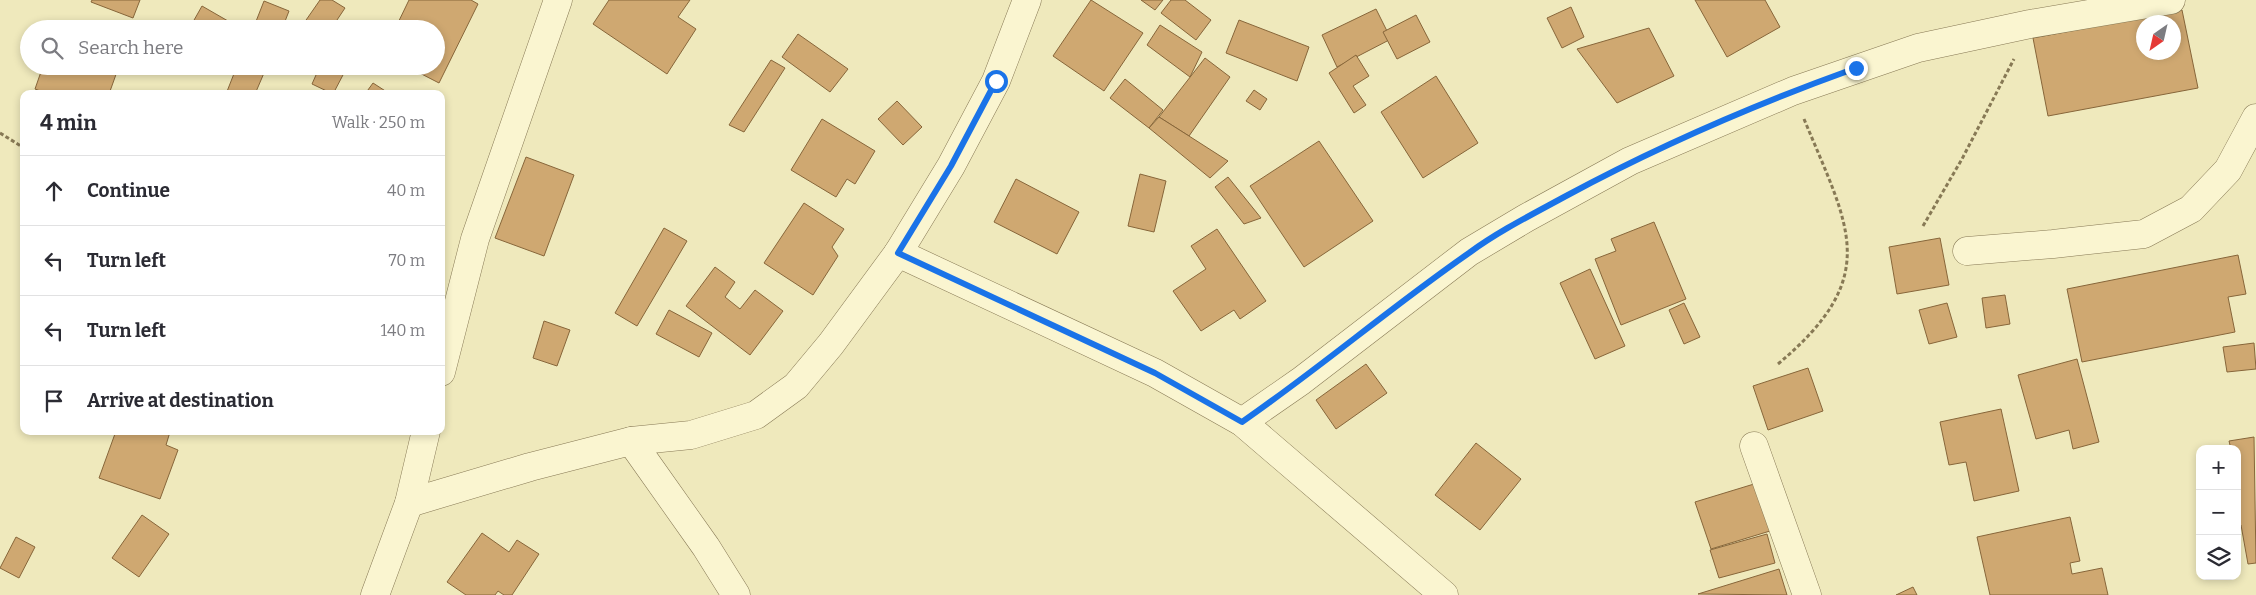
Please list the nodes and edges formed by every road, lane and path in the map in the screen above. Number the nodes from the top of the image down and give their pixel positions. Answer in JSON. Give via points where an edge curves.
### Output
{"nodes":[{"id":1,"x":558,"y":0,"type":"edge"},
{"id":2,"x":1027,"y":0,"type":"edge"},
{"id":3,"x":2171,"y":0,"type":"edge"},
{"id":4,"x":2030,"y":24,"type":"junction"},
{"id":5,"x":1793,"y":91,"type":"junction"},
{"id":6,"x":2256,"y":118,"type":"edge"},
{"id":7,"x":0,"y":132,"type":"edge"},
{"id":8,"x":20,"y":145,"type":"edge"},
{"id":9,"x":1923,"y":226,"type":"dead end"},
{"id":10,"x":1967,"y":250,"type":"dead end"},
{"id":11,"x":898,"y":253,"type":"junction"},
{"id":12,"x":445,"y":356,"type":"edge"},
{"id":13,"x":1778,"y":364,"type":"dead end"},
{"id":14,"x":1242,"y":422,"type":"junction"},
{"id":15,"x":425,"y":435,"type":"edge"},
{"id":16,"x":631,"y":441,"type":"junction"},
{"id":17,"x":1754,"y":446,"type":"dead end"},
{"id":18,"x":409,"y":503,"type":"junction"},
{"id":19,"x":375,"y":595,"type":"edge"},
{"id":20,"x":736,"y":595,"type":"edge"},
{"id":21,"x":1444,"y":595,"type":"edge"},
{"id":22,"x":1807,"y":595,"type":"edge"}],
"edges":[{"from":1,"to":12,"type":"street","via":[[475,240]]},
{"from":2,"to":11,"type":"street","via":[[996,81],[951,166]]},
{"from":3,"to":4,"type":"street"},
{"from":4,"to":5,"type":"street","via":[[1918,48]]},
{"from":4,"to":9,"type":"path","via":[[1962,159]]},
{"from":5,"to":13,"type":"path","via":[[1837,199],[1849,248],[1840,292],[1804,342]]},
{"from":5,"to":14,"type":"street","via":[[1630,161],[1469,252],[1301,381]]},
{"from":6,"to":10,"type":"street","via":[[2228,170],[2191,209],[2144,234]]},
{"from":7,"to":8,"type":"path"},
{"from":11,"to":14,"type":"street","via":[[1155,373]]},
{"from":11,"to":16,"type":"street","via":[[796,386],[756,415],[691,435]]},
{"from":14,"to":21,"type":"street"},
{"from":15,"to":18,"type":"street"},
{"from":16,"to":18,"type":"street"},
{"from":16,"to":20,"type":"street"},
{"from":17,"to":22,"type":"street"},
{"from":18,"to":19,"type":"street"}]}
